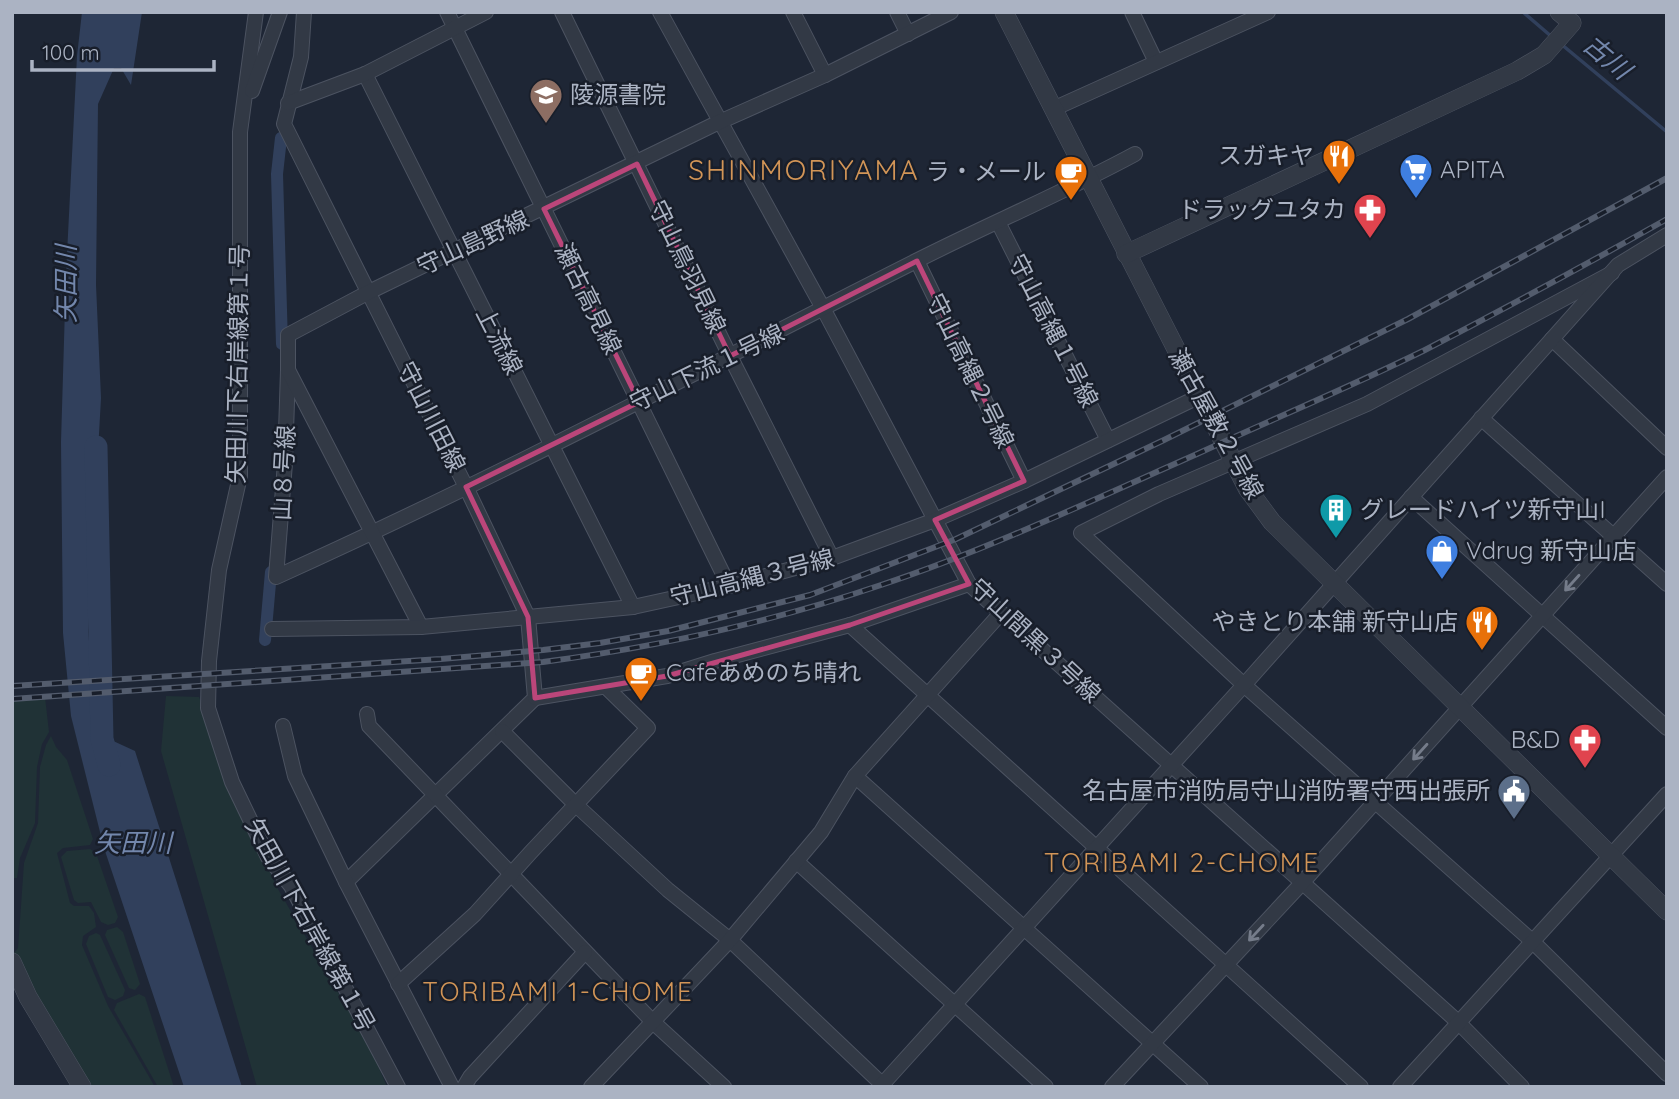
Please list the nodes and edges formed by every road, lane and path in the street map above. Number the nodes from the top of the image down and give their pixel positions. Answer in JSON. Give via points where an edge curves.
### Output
{"nodes":[{"id":1,"x":256,"y":12,"type":"edge"},
{"id":2,"x":280,"y":12,"type":"edge"},
{"id":3,"x":304,"y":12,"type":"edge"},
{"id":4,"x":447,"y":12,"type":"edge"},
{"id":5,"x":486,"y":12,"type":"edge"},
{"id":6,"x":562,"y":12,"type":"edge"},
{"id":7,"x":660,"y":12,"type":"edge"},
{"id":8,"x":793,"y":12,"type":"edge"},
{"id":9,"x":897,"y":12,"type":"edge"},
{"id":10,"x":951,"y":12,"type":"edge"},
{"id":11,"x":1004,"y":12,"type":"edge"},
{"id":12,"x":1132,"y":12,"type":"edge"},
{"id":13,"x":1559,"y":12,"type":"edge"},
{"id":14,"x":1259,"y":14,"type":"edge"},
{"id":15,"x":455,"y":28,"type":"junction"},
{"id":16,"x":908,"y":34,"type":"junction"},
{"id":17,"x":1156,"y":62,"type":"junction"},
{"id":18,"x":365,"y":74,"type":"junction"},
{"id":19,"x":825,"y":75,"type":"junction"},
{"id":20,"x":288,"y":103,"type":"junction"},
{"id":21,"x":1053,"y":109,"type":"junction"},
{"id":22,"x":243,"y":115,"type":"junction"},
{"id":23,"x":721,"y":122,"type":"junction"},
{"id":24,"x":1135,"y":154,"type":"dead end"},
{"id":25,"x":636,"y":164,"type":"junction"},
{"id":26,"x":1088,"y":179,"type":"junction"},
{"id":27,"x":544,"y":209,"type":"junction"},
{"id":28,"x":998,"y":222,"type":"junction"},
{"id":29,"x":1667,"y":235,"type":"edge"},
{"id":30,"x":455,"y":251,"type":"junction"},
{"id":31,"x":1126,"y":254,"type":"junction"},
{"id":32,"x":917,"y":261,"type":"junction"},
{"id":33,"x":1612,"y":272,"type":"junction"},
{"id":34,"x":369,"y":292,"type":"junction"},
{"id":35,"x":824,"y":310,"type":"junction"},
{"id":36,"x":1552,"y":339,"type":"junction"},
{"id":37,"x":730,"y":356,"type":"junction"},
{"id":38,"x":288,"y":370,"type":"junction"},
{"id":39,"x":1200,"y":396,"type":"junction"},
{"id":40,"x":639,"y":401,"type":"junction"},
{"id":41,"x":1481,"y":418,"type":"junction"},
{"id":42,"x":1108,"y":440,"type":"junction"},
{"id":43,"x":551,"y":445,"type":"junction"},
{"id":44,"x":1667,"y":448,"type":"edge"},
{"id":45,"x":1234,"y":463,"type":"junction"},
{"id":46,"x":1667,"y":477,"type":"edge"},
{"id":47,"x":1024,"y":481,"type":"junction"},
{"id":48,"x":466,"y":487,"type":"junction"},
{"id":49,"x":1410,"y":497,"type":"junction"},
{"id":50,"x":934,"y":520,"type":"junction"},
{"id":51,"x":373,"y":533,"type":"junction"},
{"id":52,"x":1614,"y":537,"type":"junction"},
{"id":53,"x":832,"y":558,"type":"junction"},
{"id":54,"x":276,"y":577,"type":"joint"},
{"id":55,"x":1334,"y":583,"type":"junction"},
{"id":56,"x":969,"y":584,"type":"junction"},
{"id":57,"x":1667,"y":584,"type":"edge"},
{"id":58,"x":729,"y":586,"type":"junction"},
{"id":59,"x":633,"y":607,"type":"junction"},
{"id":60,"x":1001,"y":612,"type":"junction"},
{"id":61,"x":1542,"y":616,"type":"junction"},
{"id":62,"x":528,"y":617,"type":"junction"},
{"id":63,"x":850,"y":625,"type":"junction"},
{"id":64,"x":421,"y":627,"type":"junction"},
{"id":65,"x":272,"y":629,"type":"dead end"},
{"id":66,"x":1244,"y":685,"type":"junction"},
{"id":67,"x":607,"y":688,"type":"junction"},
{"id":68,"x":928,"y":696,"type":"junction"},
{"id":69,"x":535,"y":698,"type":"junction"},
{"id":70,"x":1461,"y":707,"type":"junction"},
{"id":71,"x":367,"y":714,"type":"dead end"},
{"id":72,"x":283,"y":726,"type":"dead end"},
{"id":73,"x":1667,"y":728,"type":"edge"},
{"id":74,"x":502,"y":731,"type":"junction"},
{"id":75,"x":1171,"y":765,"type":"junction"},
{"id":76,"x":855,"y":776,"type":"junction"},
{"id":77,"x":1667,"y":794,"type":"edge"},
{"id":78,"x":436,"y":797,"type":"junction"},
{"id":79,"x":1376,"y":803,"type":"junction"},
{"id":80,"x":575,"y":804,"type":"junction"},
{"id":81,"x":1097,"y":848,"type":"junction"},
{"id":82,"x":1612,"y":855,"type":"junction"},
{"id":83,"x":796,"y":861,"type":"junction"},
{"id":84,"x":511,"y":874,"type":"junction"},
{"id":85,"x":346,"y":882,"type":"junction"},
{"id":86,"x":1302,"y":883,"type":"junction"},
{"id":87,"x":1667,"y":911,"type":"edge"},
{"id":88,"x":1024,"y":927,"type":"junction"},
{"id":89,"x":730,"y":940,"type":"junction"},
{"id":90,"x":1532,"y":941,"type":"junction"},
{"id":91,"x":585,"y":952,"type":"junction"},
{"id":92,"x":12,"y":962,"type":"edge"},
{"id":93,"x":1226,"y":965,"type":"junction"},
{"id":94,"x":398,"y":984,"type":"junction"},
{"id":95,"x":954,"y":1003,"type":"junction"},
{"id":96,"x":653,"y":1021,"type":"junction"},
{"id":97,"x":1458,"y":1022,"type":"junction"},
{"id":98,"x":1153,"y":1043,"type":"junction"},
{"id":99,"x":1667,"y":1074,"type":"edge"},
{"id":100,"x":882,"y":1086,"type":"edge"},
{"id":101,"x":82,"y":1087,"type":"edge"},
{"id":102,"x":398,"y":1087,"type":"edge"},
{"id":103,"x":452,"y":1087,"type":"edge"},
{"id":104,"x":464,"y":1087,"type":"edge"},
{"id":105,"x":591,"y":1087,"type":"edge"},
{"id":106,"x":724,"y":1087,"type":"edge"},
{"id":107,"x":1046,"y":1087,"type":"edge"},
{"id":108,"x":1112,"y":1087,"type":"edge"},
{"id":109,"x":1201,"y":1087,"type":"edge"},
{"id":110,"x":1361,"y":1087,"type":"edge"},
{"id":111,"x":1400,"y":1087,"type":"edge"},
{"id":112,"x":1522,"y":1087,"type":"edge"}],
"edges":[{"from":1,"to":22,"type":"street","name":"矢田川下右岸線第１号"},
{"from":2,"to":22,"type":"street"},
{"from":3,"to":20,"type":"street","name":"守山川田線","via":[[301,57]]},
{"from":4,"to":15,"type":"street","name":"瀬古高見線"},
{"from":5,"to":15,"type":"street"},
{"from":6,"to":25,"type":"street","name":"守山鳥羽見線"},
{"from":7,"to":23,"type":"street","name":"守山間黒３号線"},
{"from":8,"to":19,"type":"street"},
{"from":9,"to":16,"type":"street"},
{"from":10,"to":16,"type":"street","name":"守山島野線"},
{"from":11,"to":21,"type":"street","name":"瀬古屋敷２号線"},
{"from":12,"to":17,"type":"street"},
{"from":13,"to":31,"type":"street","via":[[1572,23],[1544,55],[1517,71]]},
{"from":14,"to":17,"type":"street"},
{"from":15,"to":18,"type":"street"},
{"from":15,"to":27,"type":"street","name":"瀬古高見線"},
{"from":16,"to":19,"type":"street","name":"守山島野線"},
{"from":17,"to":21,"type":"street"},
{"from":18,"to":20,"type":"street"},
{"from":18,"to":30,"type":"street","name":"上流線"},
{"from":19,"to":23,"type":"street","name":"守山島野線"},
{"from":20,"to":34,"type":"street","name":"守山川田線","via":[[284,124]]},
{"from":21,"to":26,"type":"street","name":"瀬古屋敷２号線"},
{"from":22,"to":102,"type":"street","name":"矢田川下右岸線第１号","via":[[240,476],[219,569],[208,708],[232,782],[268,857],[291,886]]},
{"from":23,"to":25,"type":"street","name":"守山島野線"},
{"from":23,"to":35,"type":"street","name":"守山間黒３号線"},
{"from":24,"to":26,"type":"street","name":"守山下流１号線"},
{"from":25,"to":27,"type":"street","name":"守山島野線"},
{"from":25,"to":37,"type":"street","name":"守山鳥羽見線"},
{"from":26,"to":28,"type":"street","name":"守山下流１号線"},
{"from":26,"to":31,"type":"street","name":"瀬古屋敷２号線"},
{"from":27,"to":30,"type":"street","name":"守山島野線"},
{"from":27,"to":40,"type":"street","name":"瀬古高見線"},
{"from":28,"to":32,"type":"street","name":"守山下流１号線"},
{"from":28,"to":42,"type":"street","name":"守山高縄１号線"},
{"from":29,"to":33,"type":"street"},
{"from":30,"to":34,"type":"street","name":"守山島野線"},
{"from":30,"to":43,"type":"street","name":"上流線"},
{"from":31,"to":39,"type":"street","name":"瀬古屋敷２号線"},
{"from":32,"to":35,"type":"street","name":"守山下流１号線"},
{"from":32,"to":47,"type":"street","name":"守山高縄２号線"},
{"from":33,"to":36,"type":"street"},
{"from":33,"to":45,"type":"street","via":[[1367,404]]},
{"from":34,"to":38,"type":"street","name":"守山島野線","via":[[288,335]]},
{"from":34,"to":48,"type":"street","name":"守山川田線"},
{"from":35,"to":37,"type":"street","name":"守山下流１号線"},
{"from":35,"to":50,"type":"street","name":"守山間黒３号線"},
{"from":36,"to":41,"type":"street"},
{"from":36,"to":44,"type":"street"},
{"from":37,"to":40,"type":"street","name":"守山下流１号線"},
{"from":37,"to":53,"type":"street","name":"守山鳥羽見線"},
{"from":38,"to":51,"type":"street","name":"守山島野線"},
{"from":38,"to":54,"type":"street","name":"山８号線"},
{"from":39,"to":42,"type":"street","name":"守山高縄３号線"},
{"from":39,"to":45,"type":"street","name":"瀬古屋敷２号線"},
{"from":40,"to":43,"type":"street","name":"守山下流１号線"},
{"from":40,"to":58,"type":"street","name":"瀬古高見線"},
{"from":41,"to":49,"type":"street"},
{"from":41,"to":52,"type":"street"},
{"from":42,"to":47,"type":"street","name":"守山高縄３号線"},
{"from":43,"to":48,"type":"street","name":"守山下流１号線"},
{"from":43,"to":59,"type":"street","name":"上流線"},
{"from":45,"to":55,"type":"street","name":"瀬古屋敷２号線","via":[[1272,522]]},
{"from":45,"to":66,"type":"street","via":[[1080,533]]},
{"from":46,"to":52,"type":"street"},
{"from":47,"to":50,"type":"street","name":"守山高縄３号線"},
{"from":48,"to":51,"type":"street","name":"守山下流１号線"},
{"from":48,"to":62,"type":"street","name":"守山川田線"},
{"from":49,"to":55,"type":"street"},
{"from":49,"to":61,"type":"street"},
{"from":50,"to":53,"type":"street","name":"守山高縄３号線"},
{"from":50,"to":56,"type":"street","name":"守山間黒３号線"},
{"from":51,"to":54,"type":"street","name":"守山下流１号線"},
{"from":51,"to":64,"type":"street","name":"守山島野線"},
{"from":52,"to":57,"type":"street"},
{"from":52,"to":61,"type":"street","one_way":true},
{"from":53,"to":58,"type":"street","name":"守山高縄３号線"},
{"from":55,"to":66,"type":"street"},
{"from":55,"to":70,"type":"street","name":"瀬古屋敷２号線"},
{"from":56,"to":60,"type":"street","name":"守山間黒３号線"},
{"from":56,"to":63,"type":"street"},
{"from":58,"to":59,"type":"street","name":"守山高縄３号線"},
{"from":59,"to":62,"type":"street","name":"守山高縄３号線"},
{"from":60,"to":68,"type":"street"},
{"from":60,"to":75,"type":"street","name":"守山間黒３号線"},
{"from":61,"to":70,"type":"street"},
{"from":61,"to":73,"type":"street"},
{"from":62,"to":64,"type":"street","name":"守山高縄３号線"},
{"from":62,"to":69,"type":"street","name":"守山川田線"},
{"from":63,"to":67,"type":"street"},
{"from":63,"to":68,"type":"street"},
{"from":64,"to":65,"type":"street","name":"守山高縄３号線"},
{"from":66,"to":75,"type":"street"},
{"from":66,"to":79,"type":"street"},
{"from":67,"to":69,"type":"street"},
{"from":67,"to":80,"type":"street","via":[[648,728]]},
{"from":68,"to":76,"type":"street"},
{"from":68,"to":81,"type":"street"},
{"from":69,"to":74,"type":"street"},
{"from":70,"to":79,"type":"street","one_way":true},
{"from":70,"to":82,"type":"street","name":"瀬古屋敷２号線"},
{"from":71,"to":78,"type":"street","via":[[369,726]]},
{"from":72,"to":85,"type":"street","via":[[295,776]]},
{"from":74,"to":78,"type":"street"},
{"from":74,"to":80,"type":"street"},
{"from":75,"to":81,"type":"street"},
{"from":75,"to":86,"type":"street","name":"守山間黒３号線"},
{"from":76,"to":83,"type":"street","via":[[821,832]]},
{"from":76,"to":88,"type":"street"},
{"from":77,"to":82,"type":"street"},
{"from":78,"to":84,"type":"street"},
{"from":78,"to":85,"type":"street"},
{"from":79,"to":86,"type":"street"},
{"from":79,"to":90,"type":"street"},
{"from":80,"to":84,"type":"street"},
{"from":80,"to":89,"type":"street"},
{"from":81,"to":88,"type":"street"},
{"from":81,"to":93,"type":"street"},
{"from":82,"to":87,"type":"street","name":"瀬古屋敷２号線"},
{"from":82,"to":90,"type":"street"},
{"from":83,"to":89,"type":"street"},
{"from":83,"to":95,"type":"street"},
{"from":84,"to":91,"type":"street"},
{"from":84,"to":94,"type":"street","via":[[475,915]]},
{"from":85,"to":94,"type":"street"},
{"from":86,"to":93,"type":"street","one_way":true},
{"from":86,"to":97,"type":"street","name":"守山間黒３号線"},
{"from":88,"to":95,"type":"street"},
{"from":88,"to":98,"type":"street"},
{"from":89,"to":96,"type":"street"},
{"from":89,"to":100,"type":"street"},
{"from":90,"to":97,"type":"street"},
{"from":90,"to":99,"type":"street"},
{"from":91,"to":96,"type":"street"},
{"from":91,"to":104,"type":"street"},
{"from":92,"to":101,"type":"street"},
{"from":93,"to":98,"type":"street"},
{"from":93,"to":110,"type":"street"},
{"from":94,"to":103,"type":"street"},
{"from":95,"to":100,"type":"street"},
{"from":95,"to":107,"type":"street"},
{"from":96,"to":105,"type":"street"},
{"from":96,"to":106,"type":"street"},
{"from":97,"to":111,"type":"street"},
{"from":97,"to":112,"type":"street","name":"守山間黒３号線"},
{"from":98,"to":108,"type":"street"},
{"from":98,"to":109,"type":"street"}]}
